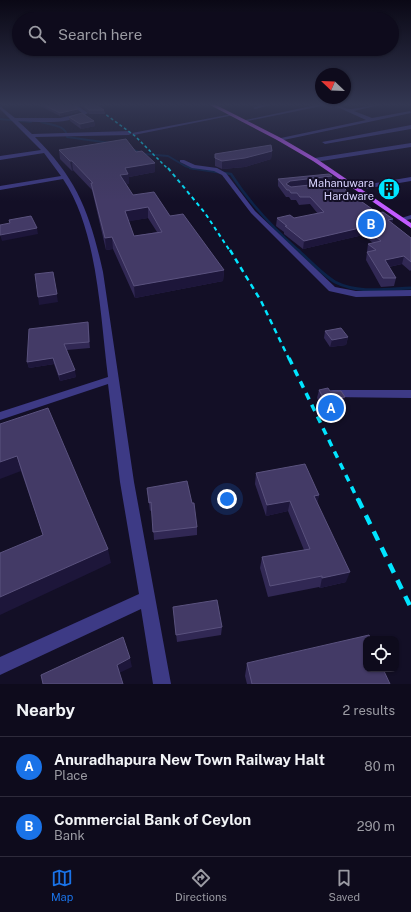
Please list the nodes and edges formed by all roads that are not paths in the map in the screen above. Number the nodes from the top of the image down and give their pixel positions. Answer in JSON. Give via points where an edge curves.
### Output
{"nodes":[{"id":1,"x":31,"y":137,"type":"edge"},
{"id":2,"x":275,"y":137,"type":"edge"},
{"id":3,"x":289,"y":137,"type":"edge"},
{"id":4,"x":354,"y":137,"type":"edge"},
{"id":5,"x":279,"y":139,"type":"junction"},
{"id":6,"x":325,"y":142,"type":"dead end"},
{"id":7,"x":411,"y":145,"type":"edge"},
{"id":8,"x":44,"y":151,"type":"junction"},
{"id":9,"x":0,"y":158,"type":"edge"},
{"id":10,"x":315,"y":160,"type":"junction"},
{"id":11,"x":182,"y":161,"type":"dead end"},
{"id":12,"x":64,"y":177,"type":"junction"},
{"id":13,"x":411,"y":179,"type":"edge"},
{"id":14,"x":355,"y":186,"type":"junction"},
{"id":15,"x":324,"y":187,"type":"edge"},
{"id":16,"x":0,"y":188,"type":"edge"},
{"id":17,"x":411,"y":217,"type":"edge"},
{"id":18,"x":402,"y":219,"type":"junction"},
{"id":19,"x":411,"y":226,"type":"edge"},
{"id":20,"x":411,"y":293,"type":"edge"},
{"id":21,"x":113,"y":379,"type":"junction"},
{"id":22,"x":333,"y":394,"type":"edge"},
{"id":23,"x":411,"y":394,"type":"edge"},
{"id":24,"x":0,"y":416,"type":"edge"},
{"id":25,"x":147,"y":598,"type":"junction"},
{"id":26,"x":0,"y":666,"type":"edge"},
{"id":27,"x":162,"y":684,"type":"edge"}],
"edges":[{"from":1,"to":8,"type":"street"},
{"from":2,"to":5,"type":"main road"},
{"from":3,"to":5,"type":"street"},
{"from":4,"to":6,"type":"street"},
{"from":5,"to":10,"type":"main road"},
{"from":7,"to":10,"type":"street"},
{"from":8,"to":9,"type":"street"},
{"from":8,"to":12,"type":"street"},
{"from":10,"to":14,"type":"main road"},
{"from":11,"to":20,"type":"street","via":[[194,167],[222,173],[253,212],[332,289],[356,294]]},
{"from":12,"to":16,"type":"street"},
{"from":12,"to":21,"type":"street","via":[[84,214],[92,240],[99,272]]},
{"from":13,"to":14,"type":"street"},
{"from":14,"to":15,"type":"street"},
{"from":14,"to":18,"type":"main road"},
{"from":17,"to":18,"type":"street"},
{"from":18,"to":19,"type":"main road"},
{"from":21,"to":24,"type":"street"},
{"from":21,"to":25,"type":"street"},
{"from":22,"to":23,"type":"street"},
{"from":25,"to":26,"type":"street"},
{"from":25,"to":27,"type":"street"}]}
